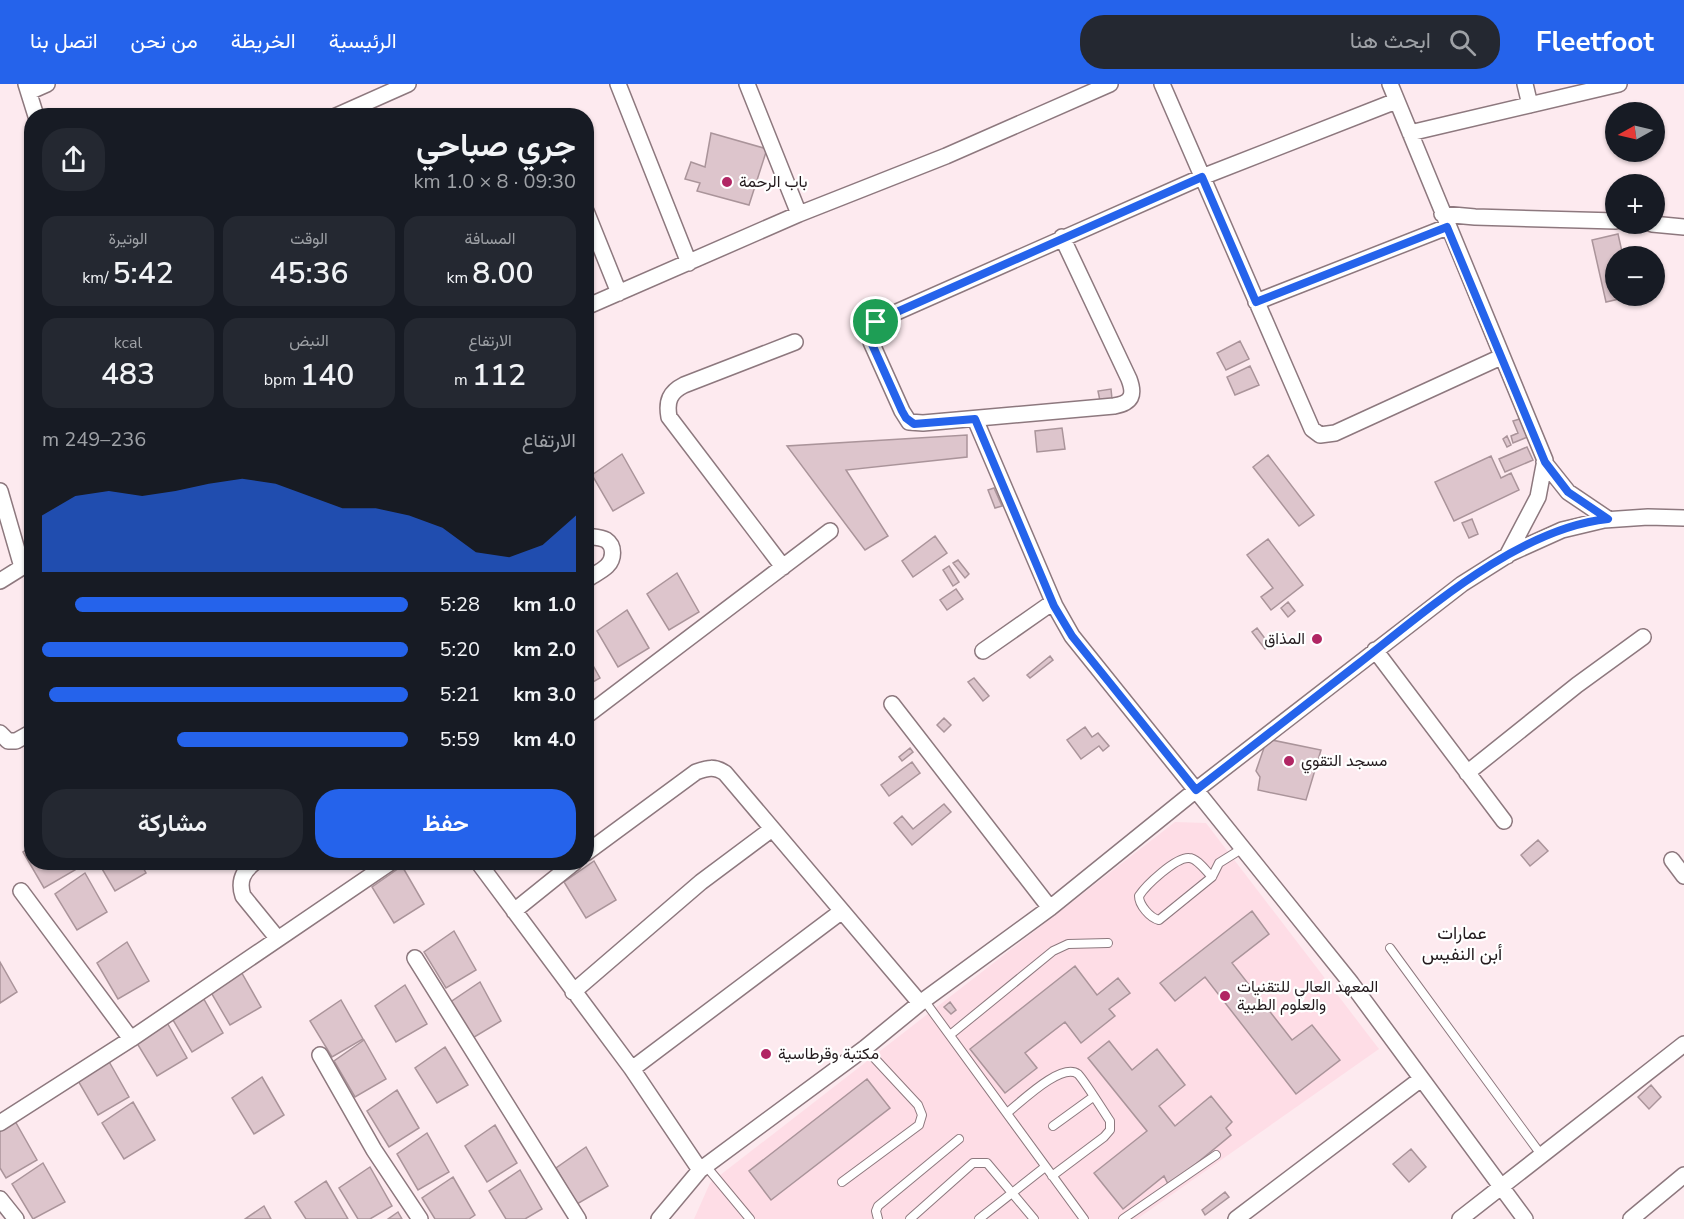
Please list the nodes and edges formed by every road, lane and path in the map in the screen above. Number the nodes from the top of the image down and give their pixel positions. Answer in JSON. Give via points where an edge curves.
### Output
{"nodes":[{"id":1,"x":47,"y":84,"type":"edge"},
{"id":2,"x":408,"y":84,"type":"edge"},
{"id":3,"x":618,"y":84,"type":"edge"},
{"id":4,"x":747,"y":84,"type":"edge"},
{"id":5,"x":1110,"y":84,"type":"edge"},
{"id":6,"x":1162,"y":84,"type":"edge"},
{"id":7,"x":1390,"y":84,"type":"edge"},
{"id":8,"x":1525,"y":84,"type":"edge"},
{"id":9,"x":1619,"y":84,"type":"edge"},
{"id":10,"x":28,"y":88,"type":"edge"},
{"id":11,"x":1080,"y":90,"type":"edge"},
{"id":12,"x":1396,"y":100,"type":"junction"},
{"id":13,"x":1530,"y":105,"type":"junction"},
{"id":14,"x":34,"y":108,"type":"edge"},
{"id":15,"x":354,"y":108,"type":"edge"},
{"id":16,"x":1410,"y":133,"type":"junction"},
{"id":17,"x":1202,"y":177,"type":"junction"},
{"id":18,"x":799,"y":214,"type":"junction"},
{"id":19,"x":1444,"y":220,"type":"junction"},
{"id":20,"x":1605,"y":221,"type":"edge"},
{"id":21,"x":1665,"y":225,"type":"edge"},
{"id":22,"x":1684,"y":227,"type":"edge"},
{"id":23,"x":594,"y":231,"type":"edge"},
{"id":24,"x":1062,"y":237,"type":"junction"},
{"id":25,"x":689,"y":263,"type":"junction"},
{"id":26,"x":619,"y":293,"type":"junction"},
{"id":27,"x":1256,"y":302,"type":"junction"},
{"id":28,"x":594,"y":304,"type":"edge"},
{"id":29,"x":795,"y":342,"type":"dead end"},
{"id":30,"x":1501,"y":357,"type":"junction"},
{"id":31,"x":975,"y":419,"type":"junction"},
{"id":32,"x":1545,"y":462,"type":"junction"},
{"id":33,"x":0,"y":491,"type":"edge"},
{"id":34,"x":1684,"y":518,"type":"edge"},
{"id":35,"x":1608,"y":519,"type":"junction"},
{"id":36,"x":830,"y":531,"type":"dead end"},
{"id":37,"x":594,"y":537,"type":"edge"},
{"id":38,"x":24,"y":556,"type":"edge"},
{"id":39,"x":1507,"y":556,"type":"junction"},
{"id":40,"x":24,"y":566,"type":"edge"},
{"id":41,"x":783,"y":567,"type":"junction"},
{"id":42,"x":594,"y":575,"type":"edge"},
{"id":43,"x":0,"y":581,"type":"edge"},
{"id":44,"x":1053,"y":602,"type":"junction"},
{"id":45,"x":1643,"y":637,"type":"dead end"},
{"id":46,"x":1375,"y":650,"type":"junction"},
{"id":47,"x":983,"y":651,"type":"dead end"},
{"id":48,"x":892,"y":704,"type":"dead end"},
{"id":49,"x":594,"y":710,"type":"edge"},
{"id":50,"x":0,"y":733,"type":"edge"},
{"id":51,"x":24,"y":736,"type":"edge"},
{"id":52,"x":1467,"y":773,"type":"junction"},
{"id":53,"x":1196,"y":790,"type":"junction"},
{"id":54,"x":1504,"y":821,"type":"dead end"},
{"id":55,"x":772,"y":829,"type":"junction"},
{"id":56,"x":594,"y":847,"type":"edge"},
{"id":57,"x":1243,"y":848,"type":"junction"},
{"id":58,"x":1672,"y":860,"type":"dead end"},
{"id":59,"x":248,"y":870,"type":"edge"},
{"id":60,"x":379,"y":870,"type":"edge"},
{"id":61,"x":484,"y":870,"type":"edge"},
{"id":62,"x":565,"y":870,"type":"edge"},
{"id":63,"x":1684,"y":876,"type":"edge"},
{"id":64,"x":1212,"y":877,"type":"junction"},
{"id":65,"x":21,"y":891,"type":"dead end"},
{"id":66,"x":1050,"y":908,"type":"junction"},
{"id":67,"x":514,"y":911,"type":"junction"},
{"id":68,"x":842,"y":911,"type":"junction"},
{"id":69,"x":278,"y":939,"type":"junction"},
{"id":70,"x":1108,"y":943,"type":"dead end"},
{"id":71,"x":1390,"y":948,"type":"dead end"},
{"id":72,"x":415,"y":958,"type":"dead end"},
{"id":73,"x":573,"y":992,"type":"junction"},
{"id":74,"x":922,"y":1001,"type":"junction"},
{"id":75,"x":950,"y":1035,"type":"junction"},
{"id":76,"x":131,"y":1039,"type":"junction"},
{"id":77,"x":1684,"y":1044,"type":"edge"},
{"id":78,"x":865,"y":1048,"type":"junction"},
{"id":79,"x":320,"y":1055,"type":"dead end"},
{"id":80,"x":632,"y":1069,"type":"junction"},
{"id":81,"x":1421,"y":1079,"type":"junction"},
{"id":82,"x":1093,"y":1097,"type":"junction"},
{"id":83,"x":1007,"y":1113,"type":"junction"},
{"id":84,"x":0,"y":1123,"type":"edge"},
{"id":85,"x":1053,"y":1126,"type":"dead end"},
{"id":86,"x":959,"y":1139,"type":"dead end"},
{"id":87,"x":1216,"y":1155,"type":"dead end"},
{"id":88,"x":1542,"y":1156,"type":"junction"},
{"id":89,"x":1045,"y":1167,"type":"junction"},
{"id":90,"x":703,"y":1168,"type":"junction"},
{"id":91,"x":1684,"y":1175,"type":"edge"},
{"id":92,"x":1052,"y":1176,"type":"junction"},
{"id":93,"x":842,"y":1182,"type":"dead end"},
{"id":94,"x":1502,"y":1187,"type":"junction"},
{"id":95,"x":1012,"y":1193,"type":"junction"},
{"id":96,"x":0,"y":1199,"type":"edge"},
{"id":97,"x":16,"y":1219,"type":"edge"},
{"id":98,"x":420,"y":1219,"type":"edge"},
{"id":99,"x":578,"y":1219,"type":"edge"},
{"id":100,"x":659,"y":1219,"type":"edge"},
{"id":101,"x":750,"y":1219,"type":"edge"},
{"id":102,"x":878,"y":1219,"type":"edge"},
{"id":103,"x":910,"y":1219,"type":"edge"},
{"id":104,"x":979,"y":1219,"type":"edge"},
{"id":105,"x":1034,"y":1219,"type":"edge"},
{"id":106,"x":1084,"y":1219,"type":"edge"},
{"id":107,"x":1123,"y":1219,"type":"edge"},
{"id":108,"x":1236,"y":1219,"type":"edge"},
{"id":109,"x":1460,"y":1219,"type":"edge"},
{"id":110,"x":1524,"y":1219,"type":"edge"},
{"id":111,"x":1631,"y":1219,"type":"edge"}],
"edges":[{"from":1,"to":10,"type":"street"},
{"from":2,"to":15,"type":"street"},
{"from":3,"to":25,"type":"street"},
{"from":4,"to":18,"type":"street"},
{"from":5,"to":11,"type":"street"},
{"from":6,"to":17,"type":"street"},
{"from":7,"to":12,"type":"street"},
{"from":8,"to":13,"type":"street"},
{"from":9,"to":13,"type":"street"},
{"from":10,"to":14,"type":"street"},
{"from":11,"to":18,"type":"street","via":[[946,156]]},
{"from":12,"to":16,"type":"street"},
{"from":12,"to":17,"type":"street"},
{"from":13,"to":16,"type":"street"},
{"from":16,"to":19,"type":"street"},
{"from":17,"to":24,"type":"street"},
{"from":17,"to":27,"type":"street"},
{"from":18,"to":25,"type":"street"},
{"from":19,"to":20,"type":"street","via":[[1475,217]]},
{"from":19,"to":27,"type":"street"},
{"from":19,"to":30,"type":"street"},
{"from":21,"to":22,"type":"street"},
{"from":23,"to":26,"type":"street"},
{"from":24,"to":31,"type":"street","via":[[1130,379],[1131,396],[1124,404],[1114,406]]},
{"from":24,"to":31,"type":"street","via":[[881,319],[872,328],[871,342],[909,422]]},
{"from":25,"to":26,"type":"street"},
{"from":26,"to":28,"type":"street"},
{"from":27,"to":30,"type":"street","via":[[1308,422],[1320,435],[1335,433]]},
{"from":29,"to":41,"type":"street","via":[[684,385],[671,393],[668,401],[669,417]]},
{"from":30,"to":32,"type":"street"},
{"from":31,"to":44,"type":"street"},
{"from":32,"to":35,"type":"street","via":[[1568,492]]},
{"from":32,"to":39,"type":"street","via":[[1538,497]]},
{"from":33,"to":38,"type":"street"},
{"from":34,"to":35,"type":"street"},
{"from":35,"to":39,"type":"street","via":[[1562,530]]},
{"from":36,"to":41,"type":"street"},
{"from":37,"to":42,"type":"street","via":[[605,539],[613,553],[606,567]]},
{"from":39,"to":46,"type":"street","via":[[1462,584]]},
{"from":40,"to":43,"type":"street"},
{"from":41,"to":49,"type":"street"},
{"from":44,"to":47,"type":"street"},
{"from":44,"to":53,"type":"street","via":[[1072,636]]},
{"from":45,"to":52,"type":"street"},
{"from":46,"to":52,"type":"street"},
{"from":46,"to":53,"type":"street"},
{"from":48,"to":66,"type":"street"},
{"from":50,"to":51,"type":"street","via":[[8,741]]},
{"from":52,"to":54,"type":"street"},
{"from":53,"to":57,"type":"street"},
{"from":53,"to":66,"type":"street"},
{"from":55,"to":56,"type":"street","via":[[724,773],[711,767],[696,772]]},
{"from":55,"to":68,"type":"street"},
{"from":55,"to":73,"type":"street","via":[[701,882]]},
{"from":57,"to":64,"type":"lane","via":[[1219,863]]},
{"from":57,"to":81,"type":"street","via":[[1351,983]]},
{"from":58,"to":63,"type":"street"},
{"from":59,"to":69,"type":"street","via":[[243,875],[243,896]]},
{"from":60,"to":69,"type":"street"},
{"from":61,"to":67,"type":"street"},
{"from":62,"to":67,"type":"street"},
{"from":64,"to":64,"type":"lane","via":[[1159,920],[1139,901],[1149,884],[1186,858],[1195,860]]},
{"from":65,"to":76,"type":"street"},
{"from":66,"to":74,"type":"street"},
{"from":67,"to":73,"type":"street"},
{"from":68,"to":74,"type":"street"},
{"from":68,"to":80,"type":"street"},
{"from":69,"to":76,"type":"street"},
{"from":70,"to":75,"type":"lane","via":[[1068,944],[1053,951]]},
{"from":71,"to":88,"type":"lane"},
{"from":72,"to":99,"type":"street"},
{"from":73,"to":80,"type":"street"},
{"from":74,"to":75,"type":"lane"},
{"from":74,"to":78,"type":"street"},
{"from":75,"to":83,"type":"lane"},
{"from":76,"to":84,"type":"street"},
{"from":77,"to":88,"type":"street"},
{"from":78,"to":90,"type":"street"},
{"from":78,"to":93,"type":"lane","via":[[918,1105],[922,1115],[920,1125]]},
{"from":79,"to":98,"type":"street","via":[[369,1142]]},
{"from":80,"to":90,"type":"street"},
{"from":81,"to":94,"type":"street"},
{"from":81,"to":108,"type":"street"},
{"from":82,"to":83,"type":"lane","via":[[1077,1074],[1067,1071],[1057,1074]]},
{"from":82,"to":85,"type":"lane"},
{"from":82,"to":92,"type":"lane","via":[[1110,1121],[1110,1130]]},
{"from":83,"to":89,"type":"lane"},
{"from":86,"to":102,"type":"lane","via":[[878,1206]]},
{"from":87,"to":107,"type":"lane"},
{"from":88,"to":94,"type":"street"},
{"from":89,"to":92,"type":"lane"},
{"from":89,"to":95,"type":"lane"},
{"from":90,"to":100,"type":"street"},
{"from":90,"to":101,"type":"lane"},
{"from":91,"to":111,"type":"street"},
{"from":92,"to":106,"type":"lane"},
{"from":94,"to":109,"type":"street"},
{"from":94,"to":110,"type":"street"},
{"from":95,"to":103,"type":"lane","via":[[987,1164],[973,1163]]},
{"from":95,"to":104,"type":"lane"},
{"from":95,"to":105,"type":"lane"},
{"from":96,"to":97,"type":"street"}]}
